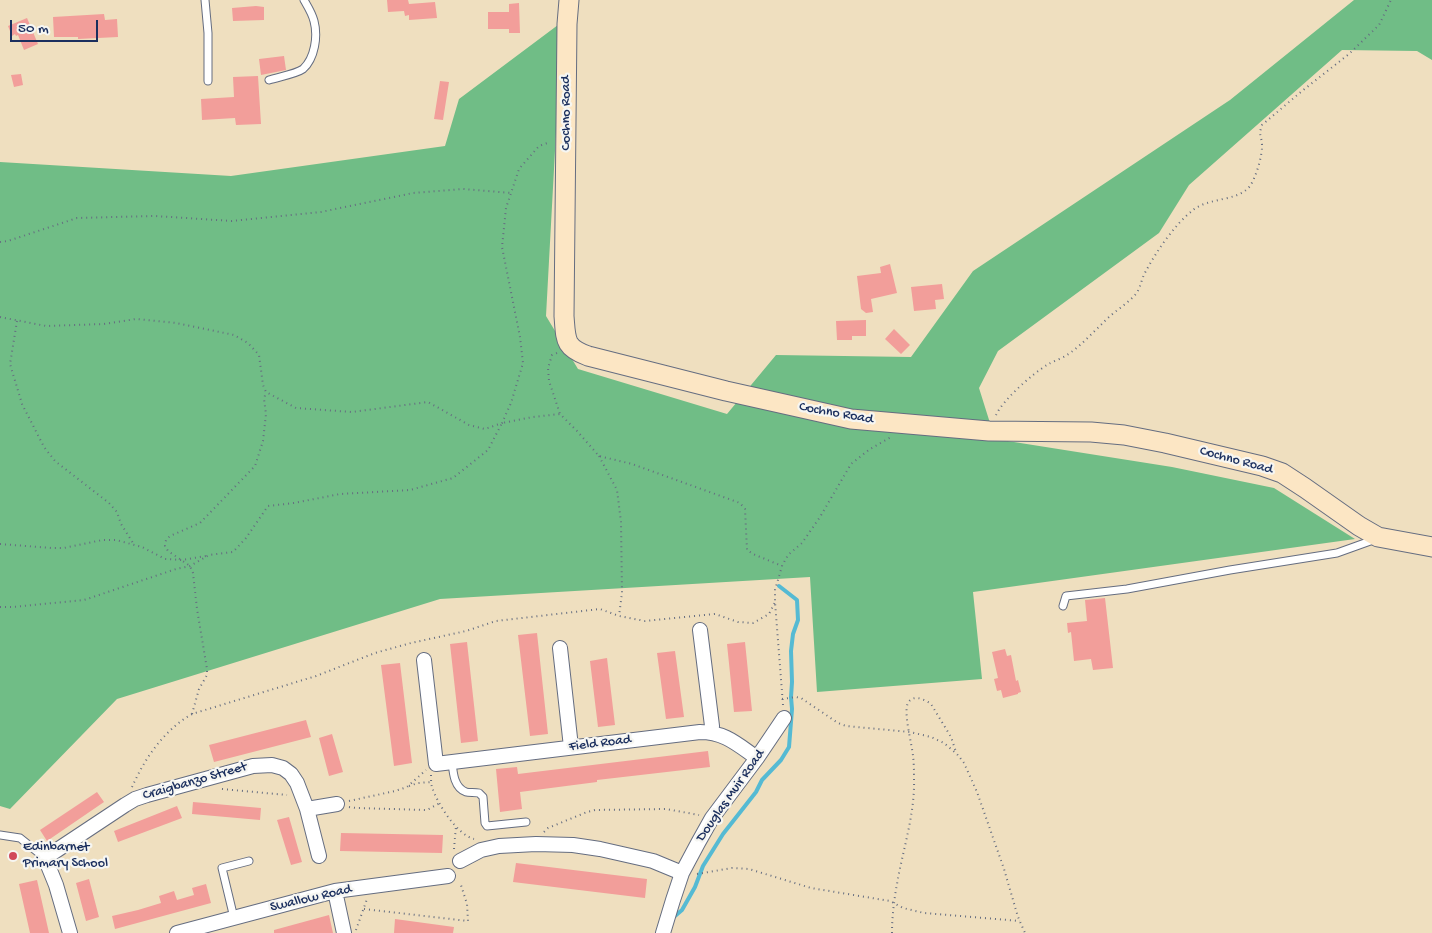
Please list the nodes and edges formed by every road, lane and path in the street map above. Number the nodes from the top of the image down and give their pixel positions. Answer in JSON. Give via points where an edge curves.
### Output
{"nodes":[{"id":1,"x":205,"y":0,"type":"edge"},
{"id":2,"x":304,"y":0,"type":"edge"},
{"id":3,"x":569,"y":0,"type":"edge"},
{"id":4,"x":1391,"y":0,"type":"edge"},
{"id":5,"x":269,"y":80,"type":"dead end"},
{"id":6,"x":208,"y":81,"type":"dead end"},
{"id":7,"x":567,"y":138,"type":"junction"},
{"id":8,"x":511,"y":193,"type":"junction"},
{"id":9,"x":0,"y":242,"type":"edge"},
{"id":10,"x":0,"y":317,"type":"edge"},
{"id":11,"x":17,"y":321,"type":"junction"},
{"id":12,"x":570,"y":346,"type":"junction"},
{"id":13,"x":266,"y":392,"type":"junction"},
{"id":14,"x":560,"y":414,"type":"junction"},
{"id":15,"x":502,"y":423,"type":"junction"},
{"id":16,"x":910,"y":424,"type":"junction"},
{"id":17,"x":988,"y":431,"type":"junction"},
{"id":18,"x":599,"y":456,"type":"junction"},
{"id":19,"x":1378,"y":537,"type":"junction"},
{"id":20,"x":133,"y":543,"type":"junction"},
{"id":21,"x":0,"y":544,"type":"edge"},
{"id":22,"x":1432,"y":547,"type":"edge"},
{"id":23,"x":209,"y":556,"type":"junction"},
{"id":24,"x":182,"y":560,"type":"junction"},
{"id":25,"x":190,"y":566,"type":"junction"},
{"id":26,"x":782,"y":566,"type":"junction"},
{"id":27,"x":0,"y":606,"type":"edge"},
{"id":28,"x":1063,"y":606,"type":"dead end"},
{"id":29,"x":619,"y":616,"type":"dead end"},
{"id":30,"x":700,"y":630,"type":"dead end"},
{"id":31,"x":560,"y":648,"type":"dead end"},
{"id":32,"x":424,"y":660,"type":"dead end"},
{"id":33,"x":783,"y":699,"type":"junction"},
{"id":34,"x":192,"y":714,"type":"dead end"},
{"id":35,"x":784,"y":718,"type":"joint"},
{"id":36,"x":712,"y":732,"type":"junction"},
{"id":37,"x":910,"y":732,"type":"junction"},
{"id":38,"x":571,"y":747,"type":"junction"},
{"id":39,"x":957,"y":754,"type":"junction"},
{"id":40,"x":757,"y":758,"type":"junction"},
{"id":41,"x":452,"y":762,"type":"junction"},
{"id":42,"x":433,"y":765,"type":"junction"},
{"id":43,"x":432,"y":782,"type":"junction"},
{"id":44,"x":407,"y":787,"type":"junction"},
{"id":45,"x":218,"y":788,"type":"dead end"},
{"id":46,"x":305,"y":802,"type":"junction"},
{"id":47,"x":440,"y":803,"type":"junction"},
{"id":48,"x":337,"y":804,"type":"junction"},
{"id":49,"x":702,"y":816,"type":"dead end"},
{"id":50,"x":526,"y":822,"type":"dead end"},
{"id":51,"x":456,"y":826,"type":"junction"},
{"id":52,"x":0,"y":835,"type":"edge"},
{"id":53,"x":468,"y":838,"type":"dead end"},
{"id":54,"x":536,"y":844,"type":"junction"},
{"id":55,"x":319,"y":856,"type":"dead end"},
{"id":56,"x":457,"y":856,"type":"joint"},
{"id":57,"x":45,"y":858,"type":"junction"},
{"id":58,"x":249,"y":861,"type":"dead end"},
{"id":59,"x":688,"y":874,"type":"junction"},
{"id":60,"x":453,"y":878,"type":"joint"},
{"id":61,"x":365,"y":887,"type":"junction"},
{"id":62,"x":335,"y":891,"type":"junction"},
{"id":63,"x":894,"y":904,"type":"junction"},
{"id":64,"x":364,"y":908,"type":"junction"},
{"id":65,"x":234,"y":918,"type":"junction"},
{"id":66,"x":1020,"y":922,"type":"junction"},
{"id":67,"x":70,"y":933,"type":"edge"},
{"id":68,"x":177,"y":933,"type":"edge"},
{"id":69,"x":344,"y":933,"type":"edge"},
{"id":70,"x":355,"y":933,"type":"edge"},
{"id":71,"x":664,"y":933,"type":"edge"},
{"id":72,"x":892,"y":933,"type":"edge"},
{"id":73,"x":1025,"y":933,"type":"edge"}],
"edges":[{"from":1,"to":6,"type":"lane"},
{"from":2,"to":5,"type":"lane","via":[[316,30],[310,60],[302,70]]},
{"from":3,"to":7,"type":"street","name":"Cochno Road"},
{"from":4,"to":17,"type":"path","via":[[1379,25],[1349,54],[1262,125],[1259,132],[1262,145],[1260,163],[1250,186],[1241,194],[1201,205],[1192,211],[1169,235],[1146,269],[1135,295],[1068,355],[1039,370],[1000,408]]},
{"from":7,"to":8,"type":"path","via":[[538,146],[519,169]]},
{"from":7,"to":12,"type":"street","name":"Cochno Road","via":[[564,316]]},
{"from":8,"to":9,"type":"path","via":[[463,189],[413,193],[322,212],[232,221],[155,216],[77,218]]},
{"from":8,"to":15,"type":"path","via":[[502,247],[523,363]]},
{"from":10,"to":11,"type":"path"},
{"from":11,"to":13,"type":"path","via":[[46,326],[104,324],[136,319],[234,335],[259,355]]},
{"from":11,"to":20,"type":"path","via":[[10,364],[22,404],[44,447],[55,461],[109,503]]},
{"from":12,"to":14,"type":"path","via":[[552,355],[548,368]]},
{"from":12,"to":16,"type":"street","name":"Cochno Road","via":[[588,356],[829,415]]},
{"from":13,"to":15,"type":"path","via":[[296,408],[352,412],[428,402],[469,425],[485,429]]},
{"from":13,"to":24,"type":"path","via":[[263,441],[255,466],[200,523],[166,540],[168,551]]},
{"from":14,"to":15,"type":"path"},
{"from":14,"to":18,"type":"path"},
{"from":15,"to":23,"type":"path","via":[[488,450],[452,478],[410,490],[340,494],[268,506],[233,552]]},
{"from":16,"to":17,"type":"street","name":"Cochno Road"},
{"from":16,"to":26,"type":"path","via":[[851,464],[814,526]]},
{"from":17,"to":19,"type":"street","name":"Cochno Road","via":[[1124,435],[1262,466],[1282,473]]},
{"from":18,"to":26,"type":"path","via":[[632,464],[740,503],[745,509],[747,550]]},
{"from":18,"to":29,"type":"path","via":[[617,490],[621,522]]},
{"from":19,"to":22,"type":"street","name":"Cochno Road"},
{"from":19,"to":28,"type":"lane","via":[[1337,553],[1066,596]]},
{"from":20,"to":21,"type":"path","via":[[102,540],[64,548]]},
{"from":20,"to":24,"type":"path","via":[[165,559]]},
{"from":23,"to":24,"type":"path"},
{"from":23,"to":25,"type":"path"},
{"from":24,"to":25,"type":"path"},
{"from":25,"to":27,"type":"path","via":[[84,600]]},
{"from":25,"to":34,"type":"path","via":[[207,662],[207,675]]},
{"from":26,"to":33,"type":"path","via":[[774,602]]},
{"from":30,"to":36,"type":"street"},
{"from":31,"to":38,"type":"street"},
{"from":32,"to":42,"type":"street"},
{"from":33,"to":35,"type":"path"},
{"from":33,"to":37,"type":"path","via":[[801,698],[838,724]]},
{"from":35,"to":40,"type":"street","name":"Douglas Muir Road"},
{"from":36,"to":38,"type":"street","name":"Field Road"},
{"from":36,"to":40,"type":"street","name":"Field Road","via":[[730,739]]},
{"from":37,"to":39,"type":"path","via":[[944,743]]},
{"from":37,"to":39,"type":"path","via":[[906,716],[908,701],[913,698],[926,700],[951,737]]},
{"from":37,"to":63,"type":"path","via":[[913,800]]},
{"from":38,"to":41,"type":"street","name":"Field Road"},
{"from":39,"to":66,"type":"path","via":[[977,792]]},
{"from":40,"to":59,"type":"street","name":"Douglas Muir Road","via":[[712,818],[698,843]]},
{"from":41,"to":42,"type":"street","name":"Field Road"},
{"from":41,"to":50,"type":"lane","via":[[460,788],[466,792],[479,792],[483,797],[487,826]]},
{"from":42,"to":43,"type":"path"},
{"from":42,"to":44,"type":"path"},
{"from":43,"to":44,"type":"path"},
{"from":43,"to":47,"type":"path"},
{"from":44,"to":48,"type":"path"},
{"from":45,"to":46,"type":"path"},
{"from":46,"to":48,"type":"street"},
{"from":46,"to":55,"type":"street","name":"Craigbanzo Street"},
{"from":46,"to":57,"type":"street","name":"Craigbanzo Street","via":[[297,783],[283,768],[252,766],[135,799]]},
{"from":47,"to":48,"type":"path","via":[[427,810],[356,808]]},
{"from":47,"to":51,"type":"path"},
{"from":49,"to":54,"type":"path","via":[[666,809],[587,812],[548,828]]},
{"from":51,"to":53,"type":"path"},
{"from":51,"to":56,"type":"path"},
{"from":52,"to":57,"type":"lane","via":[[20,838]]},
{"from":54,"to":56,"type":"street","via":[[491,847]]},
{"from":54,"to":59,"type":"street","via":[[573,845],[625,854]]},
{"from":57,"to":67,"type":"street"},
{"from":58,"to":65,"type":"lane","via":[[222,868]]},
{"from":59,"to":63,"type":"path","via":[[732,868],[749,870],[811,888]]},
{"from":59,"to":71,"type":"street","name":"Douglas Muir Road","via":[[673,900]]},
{"from":60,"to":61,"type":"street","name":"Swallow Road"},
{"from":60,"to":64,"type":"path","via":[[467,904],[468,921]]},
{"from":61,"to":62,"type":"street","name":"Swallow Road"},
{"from":61,"to":64,"type":"path","via":[[367,900]]},
{"from":62,"to":65,"type":"street","name":"Swallow Road"},
{"from":62,"to":69,"type":"street"},
{"from":63,"to":66,"type":"path","via":[[924,913]]},
{"from":63,"to":72,"type":"path"},
{"from":64,"to":70,"type":"path"},
{"from":65,"to":68,"type":"street","name":"Swallow Road"},
{"from":66,"to":73,"type":"path"}]}
